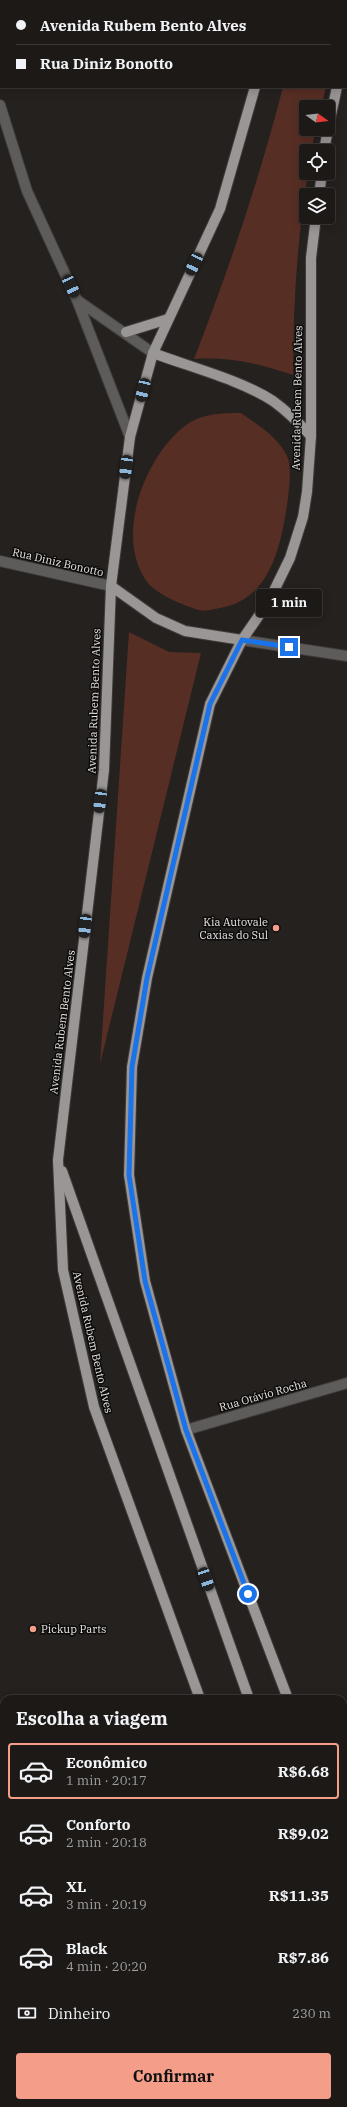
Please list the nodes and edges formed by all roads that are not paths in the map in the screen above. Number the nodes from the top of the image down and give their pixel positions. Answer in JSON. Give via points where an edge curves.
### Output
{"nodes":[{"id":1,"x":255,"y":88,"type":"edge"},
{"id":2,"x":337,"y":88,"type":"edge"},
{"id":3,"x":334,"y":100,"type":"edge"},
{"id":4,"x":0,"y":105,"type":"edge"},
{"id":5,"x":315,"y":224,"type":"edge"},
{"id":6,"x":77,"y":300,"type":"junction"},
{"id":7,"x":168,"y":319,"type":"junction"},
{"id":8,"x":126,"y":332,"type":"junction"},
{"id":9,"x":153,"y":353,"type":"junction"},
{"id":10,"x":311,"y":436,"type":"junction"},
{"id":11,"x":130,"y":437,"type":"junction"},
{"id":12,"x":0,"y":561,"type":"edge"},
{"id":13,"x":111,"y":586,"type":"junction"},
{"id":14,"x":242,"y":640,"type":"junction"},
{"id":15,"x":347,"y":656,"type":"edge"},
{"id":16,"x":58,"y":1160,"type":"junction"},
{"id":17,"x":347,"y":1383,"type":"edge"},
{"id":18,"x":186,"y":1430,"type":"junction"},
{"id":19,"x":199,"y":1695,"type":"edge"},
{"id":20,"x":248,"y":1695,"type":"edge"},
{"id":21,"x":286,"y":1695,"type":"edge"}],
"edges":[{"from":1,"to":7,"type":"main road","name":"Avenida Rubem Bento Alves","via":[[220,209]]},
{"from":2,"to":3,"type":"main road"},
{"from":4,"to":6,"type":"street","via":[[27,191]]},
{"from":5,"to":10,"type":"main road","name":"Avenida Rubem Bento Alves","via":[[311,258]]},
{"from":6,"to":8,"type":"street"},
{"from":6,"to":11,"type":"street"},
{"from":7,"to":8,"type":"main road"},
{"from":7,"to":9,"type":"main road","name":"Avenida Rubem Bento Alves"},
{"from":8,"to":9,"type":"street"},
{"from":9,"to":10,"type":"main road","via":[[248,388],[273,401]]},
{"from":9,"to":11,"type":"main road","name":"Avenida Rubem Bento Alves"},
{"from":10,"to":14,"type":"main road","name":"Avenida Rubem Bento Alves","via":[[307,492],[290,558],[269,601]]},
{"from":11,"to":13,"type":"main road","name":"Avenida Rubem Bento Alves"},
{"from":12,"to":13,"type":"street","name":"Rua Diniz Bonotto"},
{"from":13,"to":14,"type":"main road","via":[[156,618],[184,631]]},
{"from":13,"to":16,"type":"main road","name":"Avenida Rubem Bento Alves","via":[[104,770]]},
{"from":14,"to":15,"type":"street"},
{"from":14,"to":18,"type":"main road","name":"Avenida Rubem Bento Alves","via":[[210,704],[147,978],[132,1067],[129,1175],[145,1281]]},
{"from":16,"to":19,"type":"main road","name":"Avenida Rubem Bento Alves","via":[[63,1270],[94,1407]]},
{"from":16,"to":20,"type":"main road"},
{"from":17,"to":18,"type":"street","name":"Rua Otávio Rocha"},
{"from":18,"to":21,"type":"main road","name":"Avenida Rubem Bento Alves"}]}
